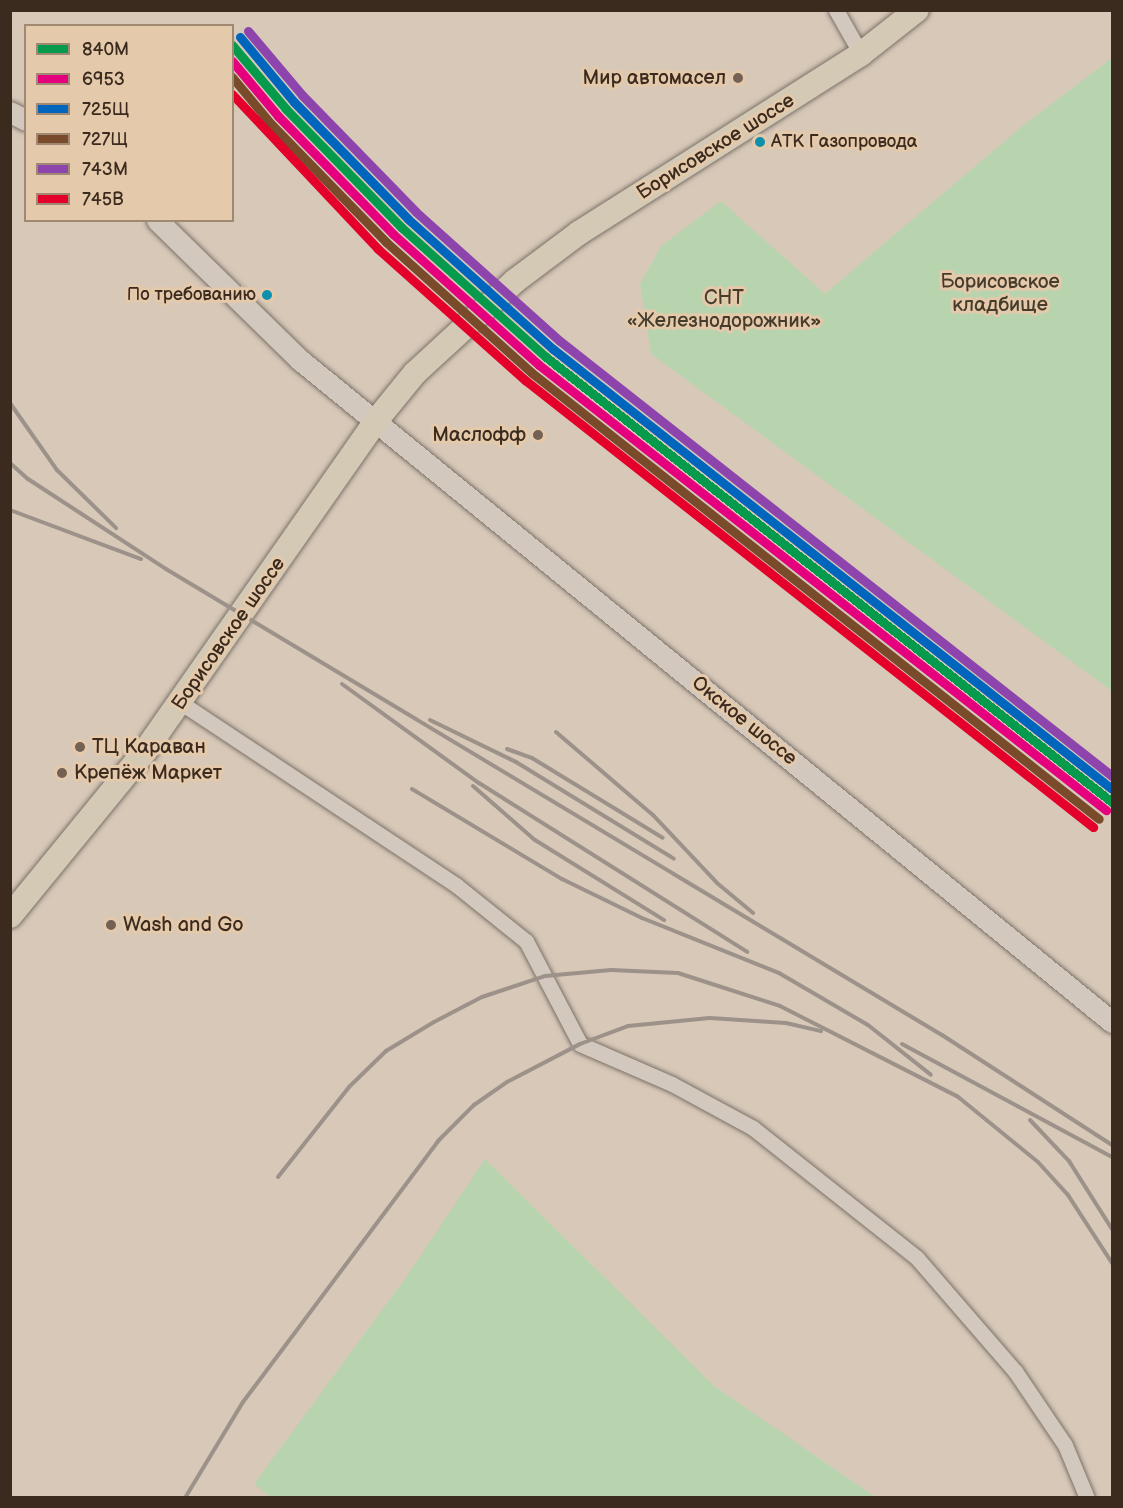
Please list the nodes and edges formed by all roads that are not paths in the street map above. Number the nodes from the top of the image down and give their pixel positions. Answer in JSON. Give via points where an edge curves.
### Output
{"nodes":[{"id":1,"x":836,"y":10,"type":"edge"},
{"id":2,"x":916,"y":10,"type":"edge"},
{"id":3,"x":861,"y":54,"type":"junction"},
{"id":4,"x":10,"y":112,"type":"edge"},
{"id":5,"x":24,"y":119,"type":"edge"},
{"id":6,"x":159,"y":222,"type":"edge"},
{"id":7,"x":375,"y":422,"type":"junction"},
{"id":8,"x":181,"y":703,"type":"junction"},
{"id":9,"x":10,"y":916,"type":"edge"},
{"id":10,"x":1113,"y":1022,"type":"edge"},
{"id":11,"x":1087,"y":1497,"type":"edge"}],
"edges":[{"from":1,"to":3,"type":"street"},
{"from":2,"to":3,"type":"main road","name":"Борисовское шоссе"},
{"from":3,"to":7,"type":"main road","name":"Борисовское шоссе","via":[[579,233],[514,281],[415,373]]},
{"from":4,"to":5,"type":"main road"},
{"from":6,"to":7,"type":"main road","name":"Окское шоссе","via":[[292,353]]},
{"from":7,"to":8,"type":"main road","name":"Борисовское шоссе"},
{"from":7,"to":10,"type":"main road","name":"Окское шоссе"},
{"from":8,"to":9,"type":"main road","name":"Борисовское шоссе","via":[[98,812]]},
{"from":8,"to":11,"type":"street","via":[[456,885],[526,941],[580,1044],[672,1084],[753,1128],[917,1258],[1015,1371],[1065,1444]]}]}
